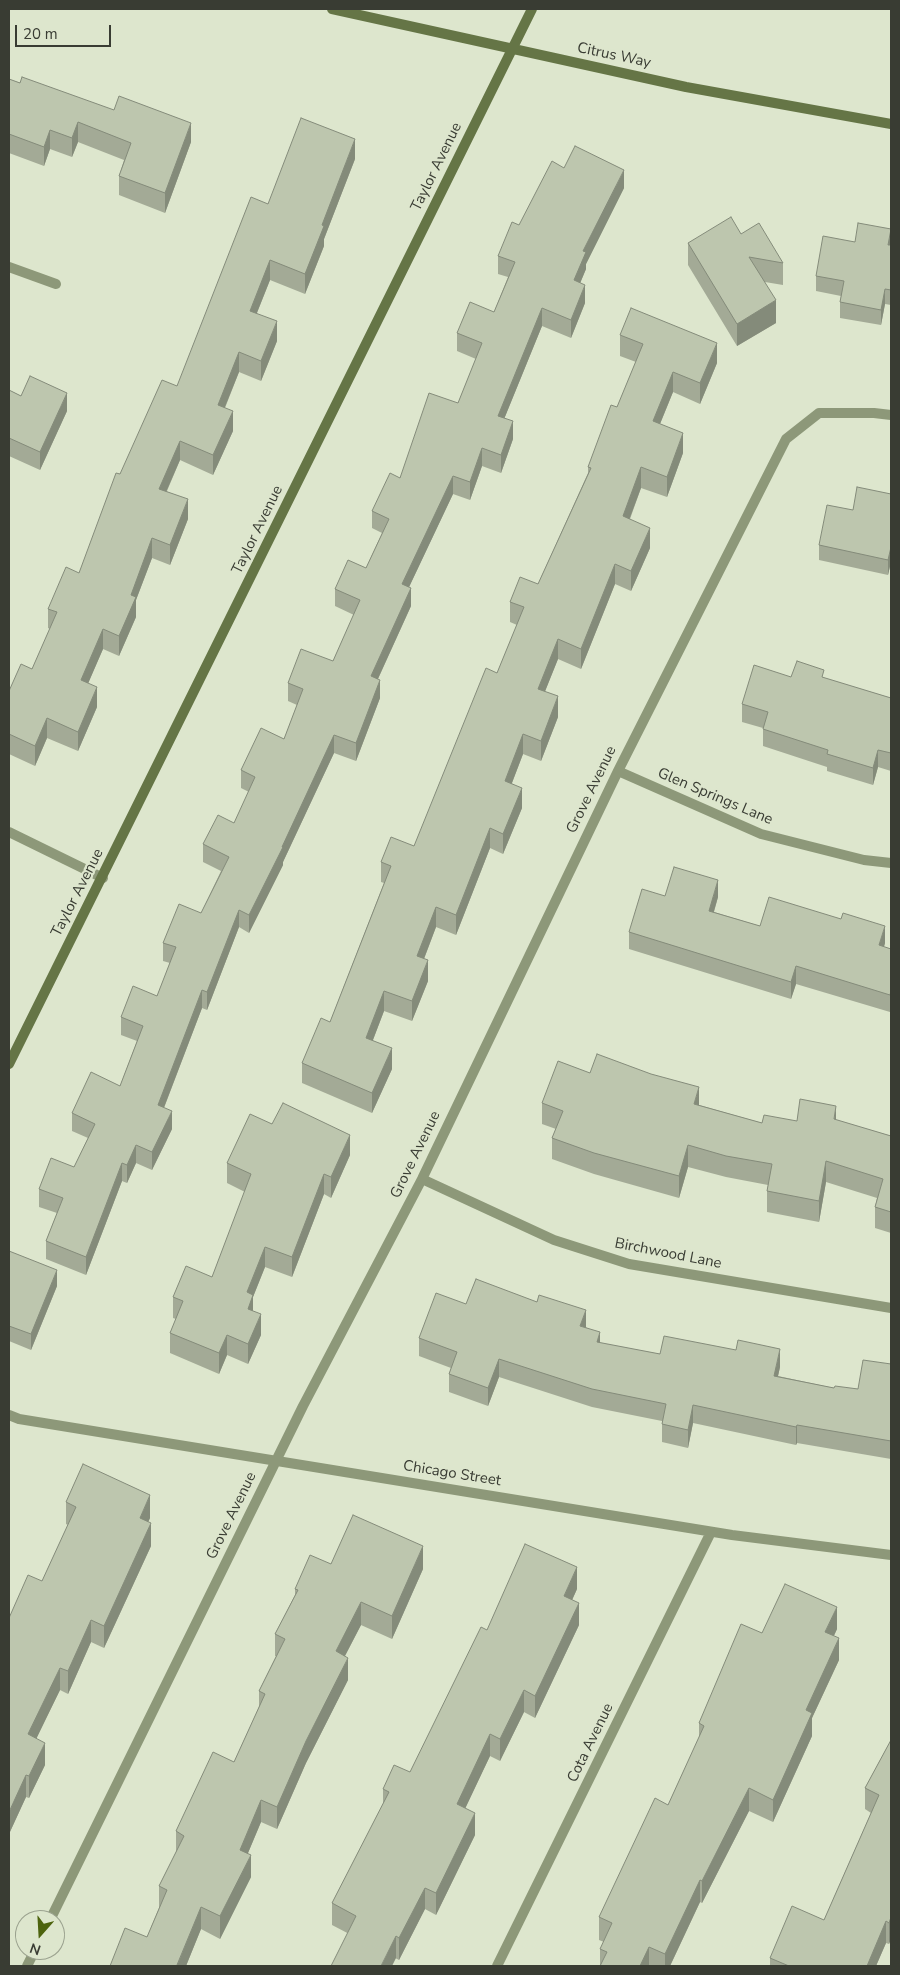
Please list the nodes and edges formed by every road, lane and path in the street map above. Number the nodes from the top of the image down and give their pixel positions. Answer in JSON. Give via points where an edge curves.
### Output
{"nodes":[{"id":1,"x":332,"y":9,"type":"edge"},
{"id":2,"x":532,"y":9,"type":"edge"},
{"id":3,"x":513,"y":49,"type":"junction"},
{"id":4,"x":891,"y":124,"type":"edge"},
{"id":5,"x":9,"y":267,"type":"edge"},
{"id":6,"x":56,"y":284,"type":"dead end"},
{"id":7,"x":891,"y":416,"type":"edge"},
{"id":8,"x":618,"y":771,"type":"junction"},
{"id":9,"x":9,"y":832,"type":"edge"},
{"id":10,"x":891,"y":863,"type":"edge"},
{"id":11,"x":103,"y":878,"type":"junction"},
{"id":12,"x":9,"y":1064,"type":"edge"},
{"id":13,"x":422,"y":1179,"type":"junction"},
{"id":14,"x":891,"y":1308,"type":"edge"},
{"id":15,"x":9,"y":1415,"type":"edge"},
{"id":16,"x":276,"y":1461,"type":"junction"},
{"id":17,"x":711,"y":1532,"type":"junction"},
{"id":18,"x":891,"y":1555,"type":"edge"},
{"id":19,"x":55,"y":1910,"type":"edge"},
{"id":20,"x":497,"y":1966,"type":"edge"}],
"edges":[{"from":1,"to":3,"type":"street","name":"Citrus Way"},
{"from":2,"to":3,"type":"street","name":"Taylor Avenue"},
{"from":3,"to":4,"type":"street","name":"Citrus Way","via":[[686,87]]},
{"from":3,"to":11,"type":"street","name":"Taylor Avenue"},
{"from":5,"to":6,"type":"street"},
{"from":7,"to":8,"type":"street","name":"Grove Avenue","via":[[819,413],[786,439]]},
{"from":8,"to":10,"type":"street","name":"Glen Springs Lane","via":[[761,834],[864,860]]},
{"from":8,"to":13,"type":"street","name":"Grove Avenue"},
{"from":9,"to":11,"type":"street"},
{"from":11,"to":12,"type":"street","name":"Taylor Avenue"},
{"from":13,"to":14,"type":"street","name":"Birchwood Lane","via":[[554,1240],[629,1264]]},
{"from":13,"to":16,"type":"street","name":"Grove Avenue"},
{"from":15,"to":16,"type":"street","name":"Chicago Street"},
{"from":16,"to":17,"type":"street","name":"Chicago Street"},
{"from":16,"to":19,"type":"street","name":"Grove Avenue"},
{"from":17,"to":18,"type":"street","name":"Chicago Street"},
{"from":17,"to":20,"type":"street","name":"Cota Avenue"}]}
